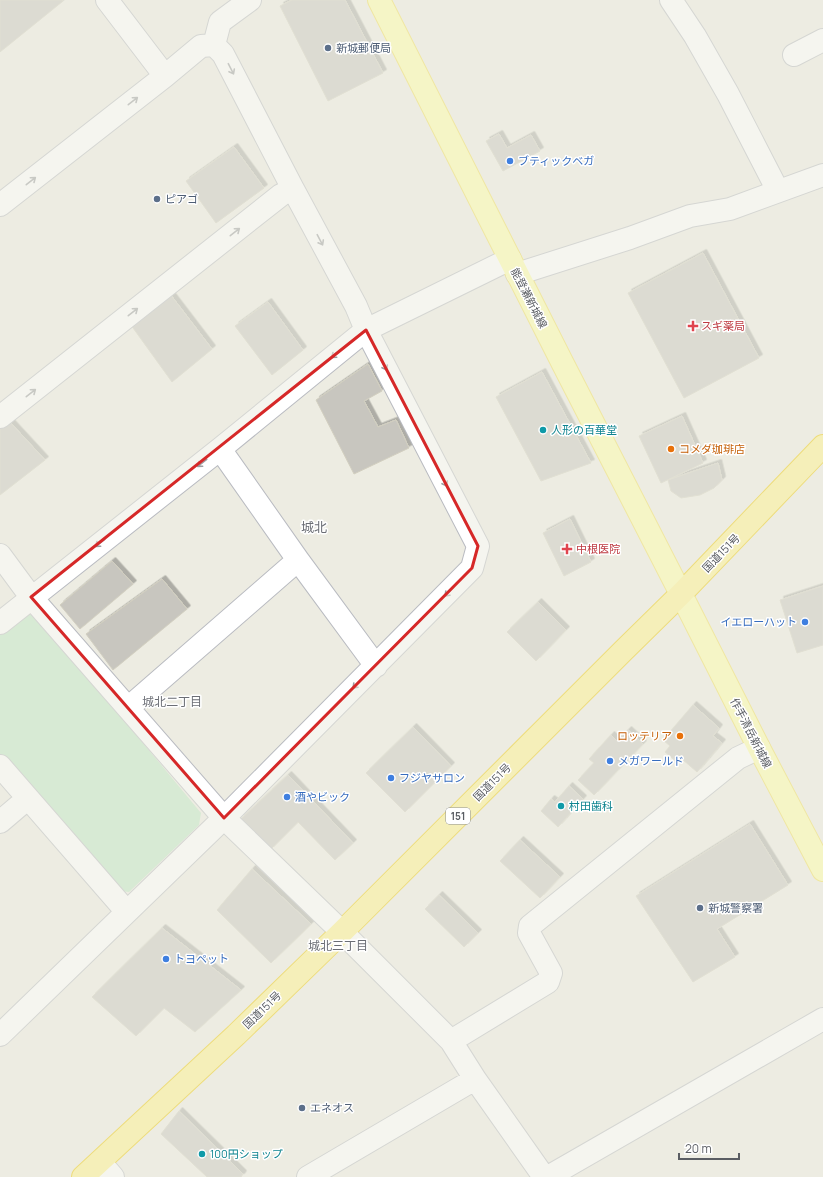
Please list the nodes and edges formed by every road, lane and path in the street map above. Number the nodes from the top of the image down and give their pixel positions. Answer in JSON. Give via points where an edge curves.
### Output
{"nodes":[{"id":1,"x":107,"y":0,"type":"edge"},
{"id":2,"x":250,"y":0,"type":"edge"},
{"id":3,"x":379,"y":0,"type":"edge"},
{"id":4,"x":671,"y":0,"type":"edge"},
{"id":5,"x":823,"y":40,"type":"edge"},
{"id":6,"x":214,"y":45,"type":"junction"},
{"id":7,"x":794,"y":55,"type":"dead end"},
{"id":8,"x":165,"y":76,"type":"junction"},
{"id":9,"x":823,"y":175,"type":"edge"},
{"id":10,"x":293,"y":189,"type":"junction"},
{"id":11,"x":778,"y":191,"type":"junction"},
{"id":12,"x":0,"y":206,"type":"edge"},
{"id":13,"x":513,"y":266,"type":"junction"},
{"id":14,"x":366,"y":330,"type":"junction"},
{"id":15,"x":0,"y":417,"type":"edge"},
{"id":16,"x":823,"y":446,"type":"edge"},
{"id":17,"x":220,"y":449,"type":"junction"},
{"id":18,"x":0,"y":555,"type":"edge"},
{"id":19,"x":298,"y":560,"type":"junction"},
{"id":20,"x":681,"y":594,"type":"junction"},
{"id":21,"x":31,"y":597,"type":"junction"},
{"id":22,"x":0,"y":623,"type":"edge"},
{"id":23,"x":376,"y":666,"type":"junction"},
{"id":24,"x":128,"y":708,"type":"junction"},
{"id":25,"x":758,"y":748,"type":"junction"},
{"id":26,"x":0,"y":766,"type":"edge"},
{"id":27,"x":27,"y":799,"type":"junction"},
{"id":28,"x":224,"y":818,"type":"junction"},
{"id":29,"x":0,"y":822,"type":"edge"},
{"id":30,"x":823,"y":870,"type":"edge"},
{"id":31,"x":127,"y":912,"type":"junction"},
{"id":32,"x":342,"y":932,"type":"junction"},
{"id":33,"x":823,"y":1019,"type":"edge"},
{"id":34,"x":0,"y":1035,"type":"edge"},
{"id":35,"x":450,"y":1041,"type":"junction"},
{"id":36,"x":475,"y":1079,"type":"junction"},
{"id":37,"x":106,"y":1170,"type":"edge"},
{"id":38,"x":83,"y":1177,"type":"edge"},
{"id":39,"x":308,"y":1177,"type":"edge"},
{"id":40,"x":544,"y":1177,"type":"edge"},
{"id":41,"x":548,"y":1177,"type":"edge"}],
"edges":[{"from":1,"to":8,"type":"street"},
{"from":2,"to":6,"type":"street","via":[[220,22]]},
{"from":3,"to":13,"type":"main road","name":"能登瀬新城線"},
{"from":4,"to":11,"type":"street","via":[[714,68]]},
{"from":5,"to":7,"type":"street"},
{"from":6,"to":8,"type":"street","via":[[200,46]]},
{"from":6,"to":10,"type":"street","one_way":true,"via":[[223,54]]},
{"from":12,"to":8,"type":"street","one_way":true},
{"from":9,"to":11,"type":"street"},
{"from":10,"to":14,"type":"street","one_way":true,"via":[[356,306]]},
{"from":15,"to":10,"type":"street","one_way":true,"via":[[281,195]]},
{"from":11,"to":13,"type":"street","via":[[730,209],[690,216],[630,238]]},
{"from":13,"to":14,"type":"street"},
{"from":13,"to":20,"type":"main road","name":"能登瀬新城線"},
{"from":14,"to":17,"type":"street","one_way":true},
{"from":14,"to":23,"type":"street","one_way":true,"via":[[478,546],[472,568]]},
{"from":16,"to":20,"type":"highway","name":"国道151号","number":"151"},
{"from":17,"to":19,"type":"street"},
{"from":17,"to":21,"type":"street","one_way":true},
{"from":18,"to":21,"type":"street"},
{"from":19,"to":23,"type":"street"},
{"from":19,"to":24,"type":"street"},
{"from":20,"to":25,"type":"main road","name":"作手清岳新城線"},
{"from":20,"to":32,"type":"highway","name":"国道151号","number":"151"},
{"from":21,"to":22,"type":"street"},
{"from":21,"to":24,"type":"street"},
{"from":23,"to":28,"type":"street","one_way":true},
{"from":24,"to":28,"type":"street"},
{"from":25,"to":30,"type":"main road","name":"作手清岳新城線"},
{"from":25,"to":35,"type":"street","via":[[738,758],[530,926],[529,933],[551,973],[548,982]]},
{"from":26,"to":27,"type":"street"},
{"from":27,"to":29,"type":"street"},
{"from":27,"to":31,"type":"street"},
{"from":28,"to":31,"type":"street"},
{"from":28,"to":32,"type":"street"},
{"from":31,"to":34,"type":"street"},
{"from":32,"to":35,"type":"street"},
{"from":32,"to":37,"type":"highway","name":"国道151号","number":"151","via":[[242,1030]]},
{"from":33,"to":41,"type":"street"},
{"from":35,"to":36,"type":"street"},
{"from":36,"to":39,"type":"street"},
{"from":36,"to":40,"type":"street"},
{"from":37,"to":38,"type":"highway","name":"国道151号","number":"151"}]}
